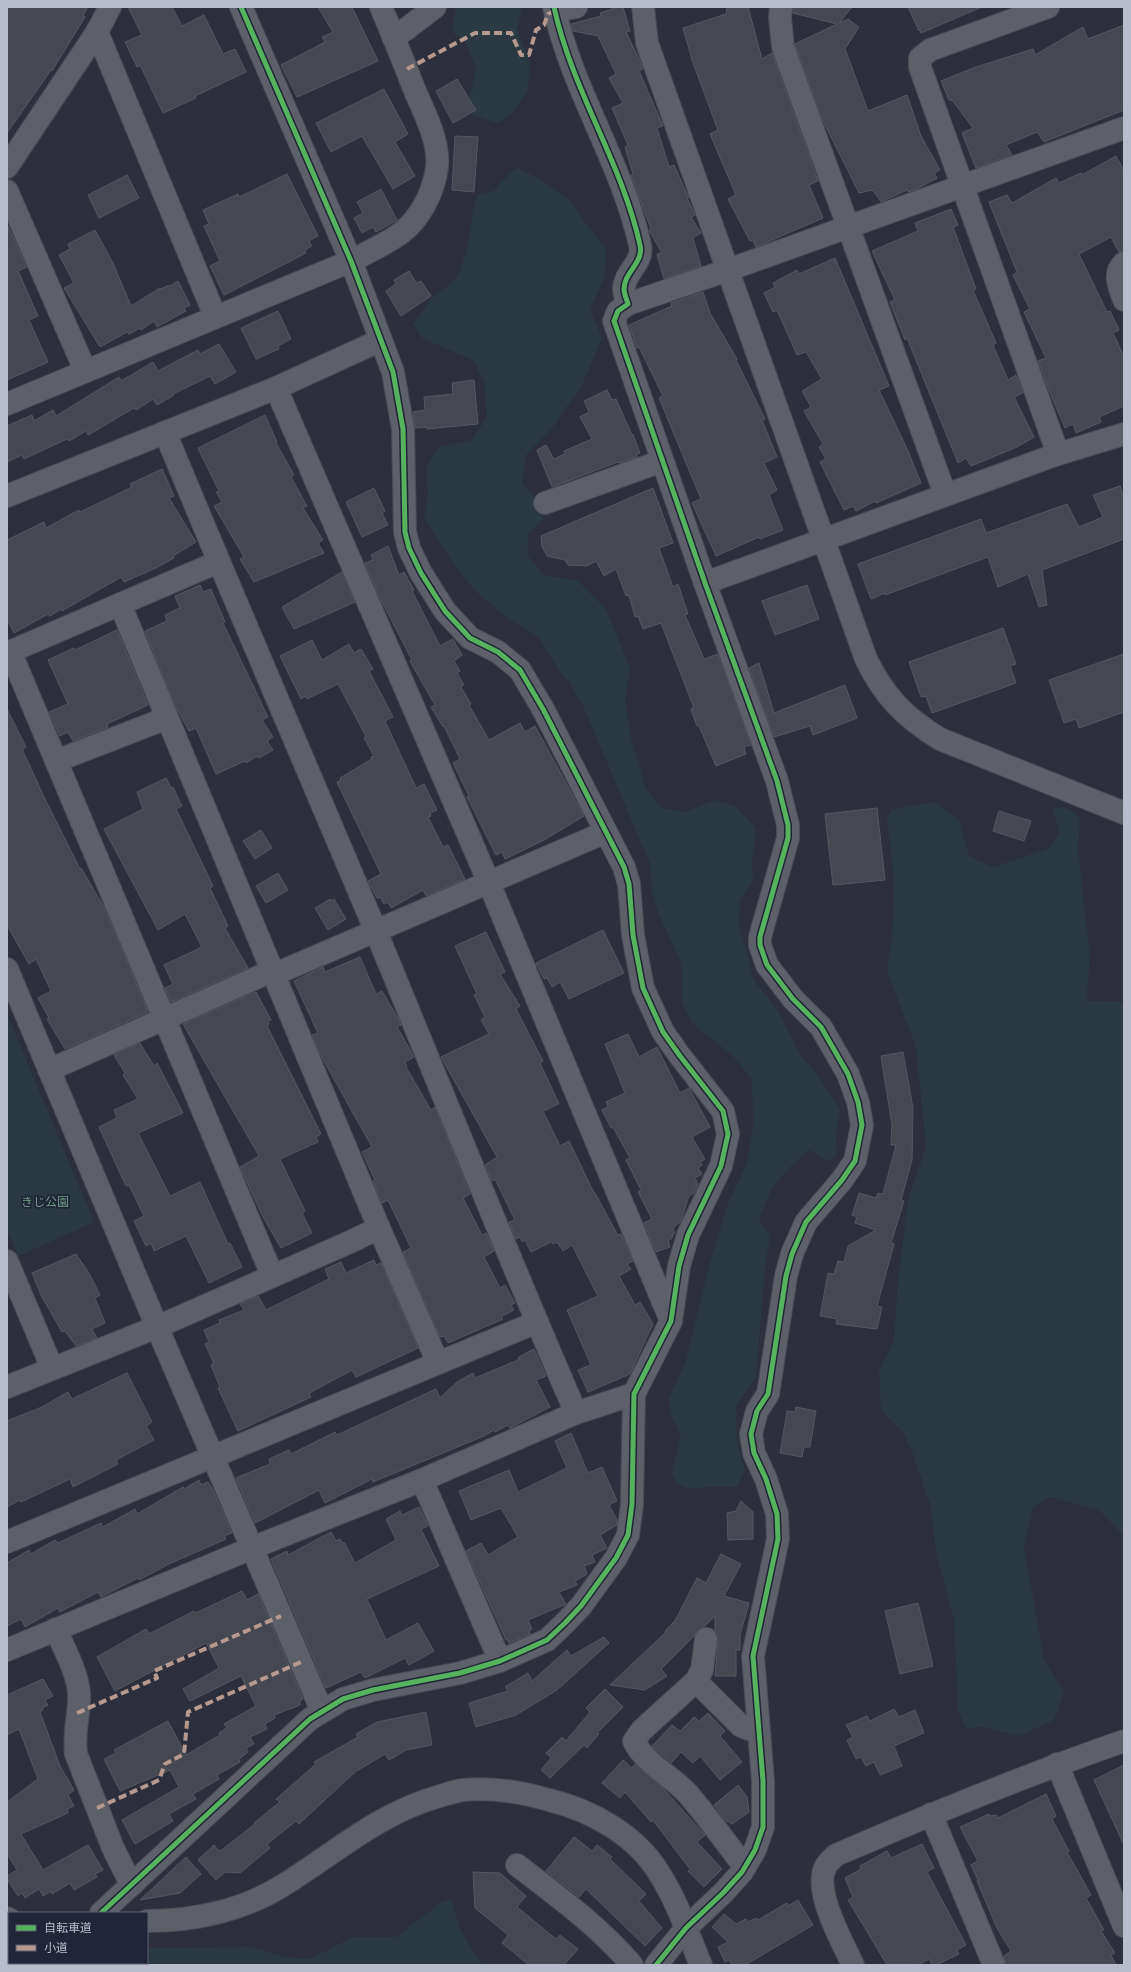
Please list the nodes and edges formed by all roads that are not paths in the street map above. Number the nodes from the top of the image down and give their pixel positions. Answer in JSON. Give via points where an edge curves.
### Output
{"nodes":[{"id":1,"x":110,"y":7,"type":"edge"},
{"id":2,"x":241,"y":7,"type":"edge"},
{"id":3,"x":381,"y":7,"type":"edge"},
{"id":4,"x":434,"y":7,"type":"edge"},
{"id":5,"x":643,"y":7,"type":"edge"},
{"id":6,"x":781,"y":7,"type":"edge"},
{"id":7,"x":1048,"y":7,"type":"edge"},
{"id":8,"x":562,"y":8,"type":"edge"},
{"id":9,"x":97,"y":32,"type":"junction"},
{"id":10,"x":393,"y":37,"type":"junction"},
{"id":11,"x":1124,"y":128,"type":"edge"},
{"id":12,"x":7,"y":167,"type":"edge"},
{"id":13,"x":962,"y":186,"type":"junction"},
{"id":14,"x":7,"y":192,"type":"edge"},
{"id":15,"x":847,"y":227,"type":"junction"},
{"id":16,"x":351,"y":260,"type":"junction"},
{"id":17,"x":1124,"y":264,"type":"edge"},
{"id":18,"x":728,"y":270,"type":"junction"},
{"id":19,"x":1124,"y":300,"type":"edge"},
{"id":20,"x":628,"y":304,"type":"junction"},
{"id":21,"x":215,"y":316,"type":"junction"},
{"id":22,"x":382,"y":340,"type":"junction"},
{"id":23,"x":85,"y":370,"type":"junction"},
{"id":24,"x":276,"y":388,"type":"junction"},
{"id":25,"x":7,"y":404,"type":"edge"},
{"id":26,"x":165,"y":432,"type":"junction"},
{"id":27,"x":1124,"y":434,"type":"edge"},
{"id":28,"x":1058,"y":454,"type":"junction"},
{"id":29,"x":662,"y":461,"type":"junction"},
{"id":30,"x":945,"y":494,"type":"junction"},
{"id":31,"x":7,"y":496,"type":"edge"},
{"id":32,"x":544,"y":503,"type":"dead end"},
{"id":33,"x":824,"y":540,"type":"junction"},
{"id":34,"x":218,"y":562,"type":"junction"},
{"id":35,"x":705,"y":583,"type":"junction"},
{"id":36,"x":120,"y":604,"type":"junction"},
{"id":37,"x":9,"y":652,"type":"edge"},
{"id":38,"x":168,"y":718,"type":"junction"},
{"id":39,"x":56,"y":761,"type":"junction"},
{"id":40,"x":1124,"y":813,"type":"edge"},
{"id":41,"x":606,"y":832,"type":"junction"},
{"id":42,"x":489,"y":883,"type":"junction"},
{"id":43,"x":376,"y":932,"type":"junction"},
{"id":44,"x":7,"y":969,"type":"edge"},
{"id":45,"x":272,"y":973,"type":"junction"},
{"id":46,"x":165,"y":1019,"type":"junction"},
{"id":47,"x":49,"y":1070,"type":"junction"},
{"id":48,"x":378,"y":1228,"type":"junction"},
{"id":49,"x":7,"y":1261,"type":"edge"},
{"id":50,"x":272,"y":1275,"type":"junction"},
{"id":51,"x":671,"y":1321,"type":"junction"},
{"id":52,"x":537,"y":1322,"type":"junction"},
{"id":53,"x":157,"y":1327,"type":"junction"},
{"id":54,"x":438,"y":1363,"type":"junction"},
{"id":55,"x":52,"y":1368,"type":"junction"},
{"id":56,"x":7,"y":1388,"type":"edge"},
{"id":57,"x":634,"y":1394,"type":"junction"},
{"id":58,"x":576,"y":1413,"type":"junction"},
{"id":59,"x":212,"y":1457,"type":"junction"},
{"id":60,"x":422,"y":1480,"type":"junction"},
{"id":61,"x":7,"y":1542,"type":"edge"},
{"id":62,"x":252,"y":1548,"type":"junction"},
{"id":63,"x":56,"y":1629,"type":"junction"},
{"id":64,"x":706,"y":1639,"type":"dead end"},
{"id":65,"x":7,"y":1650,"type":"edge"},
{"id":66,"x":500,"y":1661,"type":"junction"},
{"id":67,"x":696,"y":1681,"type":"junction"},
{"id":68,"x":322,"y":1711,"type":"junction"},
{"id":69,"x":758,"y":1729,"type":"junction"},
{"id":70,"x":1124,"y":1741,"type":"edge"},
{"id":71,"x":1057,"y":1764,"type":"junction"},
{"id":72,"x":931,"y":1814,"type":"junction"},
{"id":73,"x":517,"y":1865,"type":"dead end"},
{"id":74,"x":745,"y":1867,"type":"junction"},
{"id":75,"x":133,"y":1884,"type":"junction"},
{"id":76,"x":103,"y":1912,"type":"edge"},
{"id":77,"x":148,"y":1920,"type":"edge"},
{"id":78,"x":1124,"y":1926,"type":"edge"},
{"id":79,"x":686,"y":1928,"type":"junction"},
{"id":80,"x":632,"y":1965,"type":"edge"},
{"id":81,"x":656,"y":1965,"type":"edge"},
{"id":82,"x":701,"y":1965,"type":"edge"},
{"id":83,"x":853,"y":1965,"type":"edge"},
{"id":84,"x":994,"y":1965,"type":"edge"}],
"edges":[{"from":1,"to":9,"type":"street"},
{"from":2,"to":16,"type":"street"},
{"from":3,"to":10,"type":"street"},
{"from":4,"to":10,"type":"street"},
{"from":5,"to":18,"type":"street","via":[[648,43]]},
{"from":6,"to":15,"type":"street","via":[[783,47]]},
{"from":7,"to":13,"type":"street","via":[[930,50],[920,58],[920,67]]},
{"from":8,"to":20,"type":"street","via":[[570,61],[622,187],[640,246],[641,256],[626,279],[624,290]]},
{"from":9,"to":12,"type":"street"},
{"from":9,"to":21,"type":"street"},
{"from":10,"to":16,"type":"street","via":[[429,124],[436,147],[437,167],[428,197],[411,224],[387,243]]},
{"from":11,"to":13,"type":"street"},
{"from":13,"to":15,"type":"street"},
{"from":13,"to":28,"type":"street"},
{"from":14,"to":23,"type":"street"},
{"from":15,"to":18,"type":"street"},
{"from":15,"to":30,"type":"street"},
{"from":16,"to":21,"type":"street"},
{"from":16,"to":22,"type":"street"},
{"from":17,"to":19,"type":"street","via":[[1116,276]]},
{"from":18,"to":20,"type":"street"},
{"from":18,"to":33,"type":"street"},
{"from":20,"to":29,"type":"street","via":[[618,311],[614,321]]},
{"from":21,"to":23,"type":"street"},
{"from":22,"to":24,"type":"street"},
{"from":22,"to":41,"type":"street","via":[[393,372],[403,429],[405,532],[409,548],[445,611],[470,638],[498,652],[520,670],[543,709]]},
{"from":23,"to":25,"type":"street"},
{"from":24,"to":26,"type":"street"},
{"from":24,"to":42,"type":"street"},
{"from":26,"to":31,"type":"street"},
{"from":26,"to":34,"type":"street"},
{"from":27,"to":28,"type":"street"},
{"from":28,"to":30,"type":"street"},
{"from":29,"to":32,"type":"street"},
{"from":29,"to":35,"type":"street"},
{"from":30,"to":33,"type":"street"},
{"from":33,"to":35,"type":"street"},
{"from":33,"to":40,"type":"street","via":[[866,659],[892,702],[916,724],[940,739]]},
{"from":34,"to":36,"type":"street"},
{"from":34,"to":43,"type":"street"},
{"from":35,"to":69,"type":"street","via":[[777,781],[788,825],[784,856],[760,936],[762,952],[767,965],[778,980],[821,1027],[833,1047],[848,1074],[862,1125],[855,1161],[806,1222],[792,1254],[786,1276],[768,1394],[753,1422],[751,1434],[754,1453],[766,1479],[777,1514],[778,1539],[753,1656]]},
{"from":36,"to":37,"type":"street"},
{"from":36,"to":38,"type":"street"},
{"from":37,"to":39,"type":"street"},
{"from":38,"to":39,"type":"street"},
{"from":38,"to":45,"type":"street"},
{"from":39,"to":46,"type":"street"},
{"from":41,"to":42,"type":"street"},
{"from":41,"to":51,"type":"street","via":[[624,867],[629,884],[639,969],[651,1008],[663,1032],[719,1104],[727,1123],[728,1134],[721,1166],[683,1250]]},
{"from":42,"to":43,"type":"street"},
{"from":42,"to":51,"type":"street"},
{"from":43,"to":45,"type":"street"},
{"from":43,"to":52,"type":"street"},
{"from":44,"to":47,"type":"street"},
{"from":45,"to":46,"type":"street"},
{"from":45,"to":48,"type":"street"},
{"from":46,"to":47,"type":"street"},
{"from":46,"to":50,"type":"street"},
{"from":47,"to":53,"type":"street"},
{"from":48,"to":50,"type":"street"},
{"from":48,"to":54,"type":"street"},
{"from":49,"to":55,"type":"street"},
{"from":50,"to":53,"type":"street"},
{"from":51,"to":57,"type":"street"},
{"from":52,"to":54,"type":"street"},
{"from":52,"to":58,"type":"street"},
{"from":53,"to":55,"type":"street"},
{"from":53,"to":59,"type":"street"},
{"from":54,"to":59,"type":"street"},
{"from":55,"to":56,"type":"street"},
{"from":57,"to":58,"type":"street"},
{"from":57,"to":66,"type":"street","via":[[632,1504],[628,1535],[581,1606],[565,1623],[547,1640]]},
{"from":58,"to":60,"type":"street"},
{"from":59,"to":61,"type":"street"},
{"from":59,"to":62,"type":"street"},
{"from":60,"to":62,"type":"street"},
{"from":60,"to":66,"type":"street"},
{"from":62,"to":63,"type":"street"},
{"from":62,"to":68,"type":"street"},
{"from":63,"to":65,"type":"street"},
{"from":63,"to":75,"type":"street","via":[[79,1694],[76,1754],[113,1848]]},
{"from":64,"to":67,"type":"street","via":[[702,1670]]},
{"from":66,"to":68,"type":"street","via":[[460,1673],[373,1690],[343,1699]]},
{"from":67,"to":69,"type":"street","via":[[741,1726]]},
{"from":67,"to":74,"type":"street","via":[[642,1730],[634,1741],[636,1747],[688,1794]]},
{"from":68,"to":75,"type":"street","via":[[310,1719]]},
{"from":69,"to":74,"type":"street","via":[[763,1781],[763,1827],[755,1850]]},
{"from":70,"to":71,"type":"street"},
{"from":71,"to":72,"type":"street"},
{"from":71,"to":78,"type":"street"},
{"from":72,"to":83,"type":"street","via":[[836,1855],[825,1867],[822,1883],[825,1901]]},
{"from":72,"to":84,"type":"street"},
{"from":73,"to":80,"type":"street","via":[[585,1918]]},
{"from":74,"to":79,"type":"street","via":[[723,1893]]},
{"from":75,"to":76,"type":"street"},
{"from":77,"to":79,"type":"street","via":[[167,1921],[210,1915],[260,1898],[284,1885],[373,1824],[415,1803],[461,1790],[490,1788],[566,1804],[624,1834],[658,1872]]},
{"from":79,"to":81,"type":"street"},
{"from":79,"to":82,"type":"street"}]}
